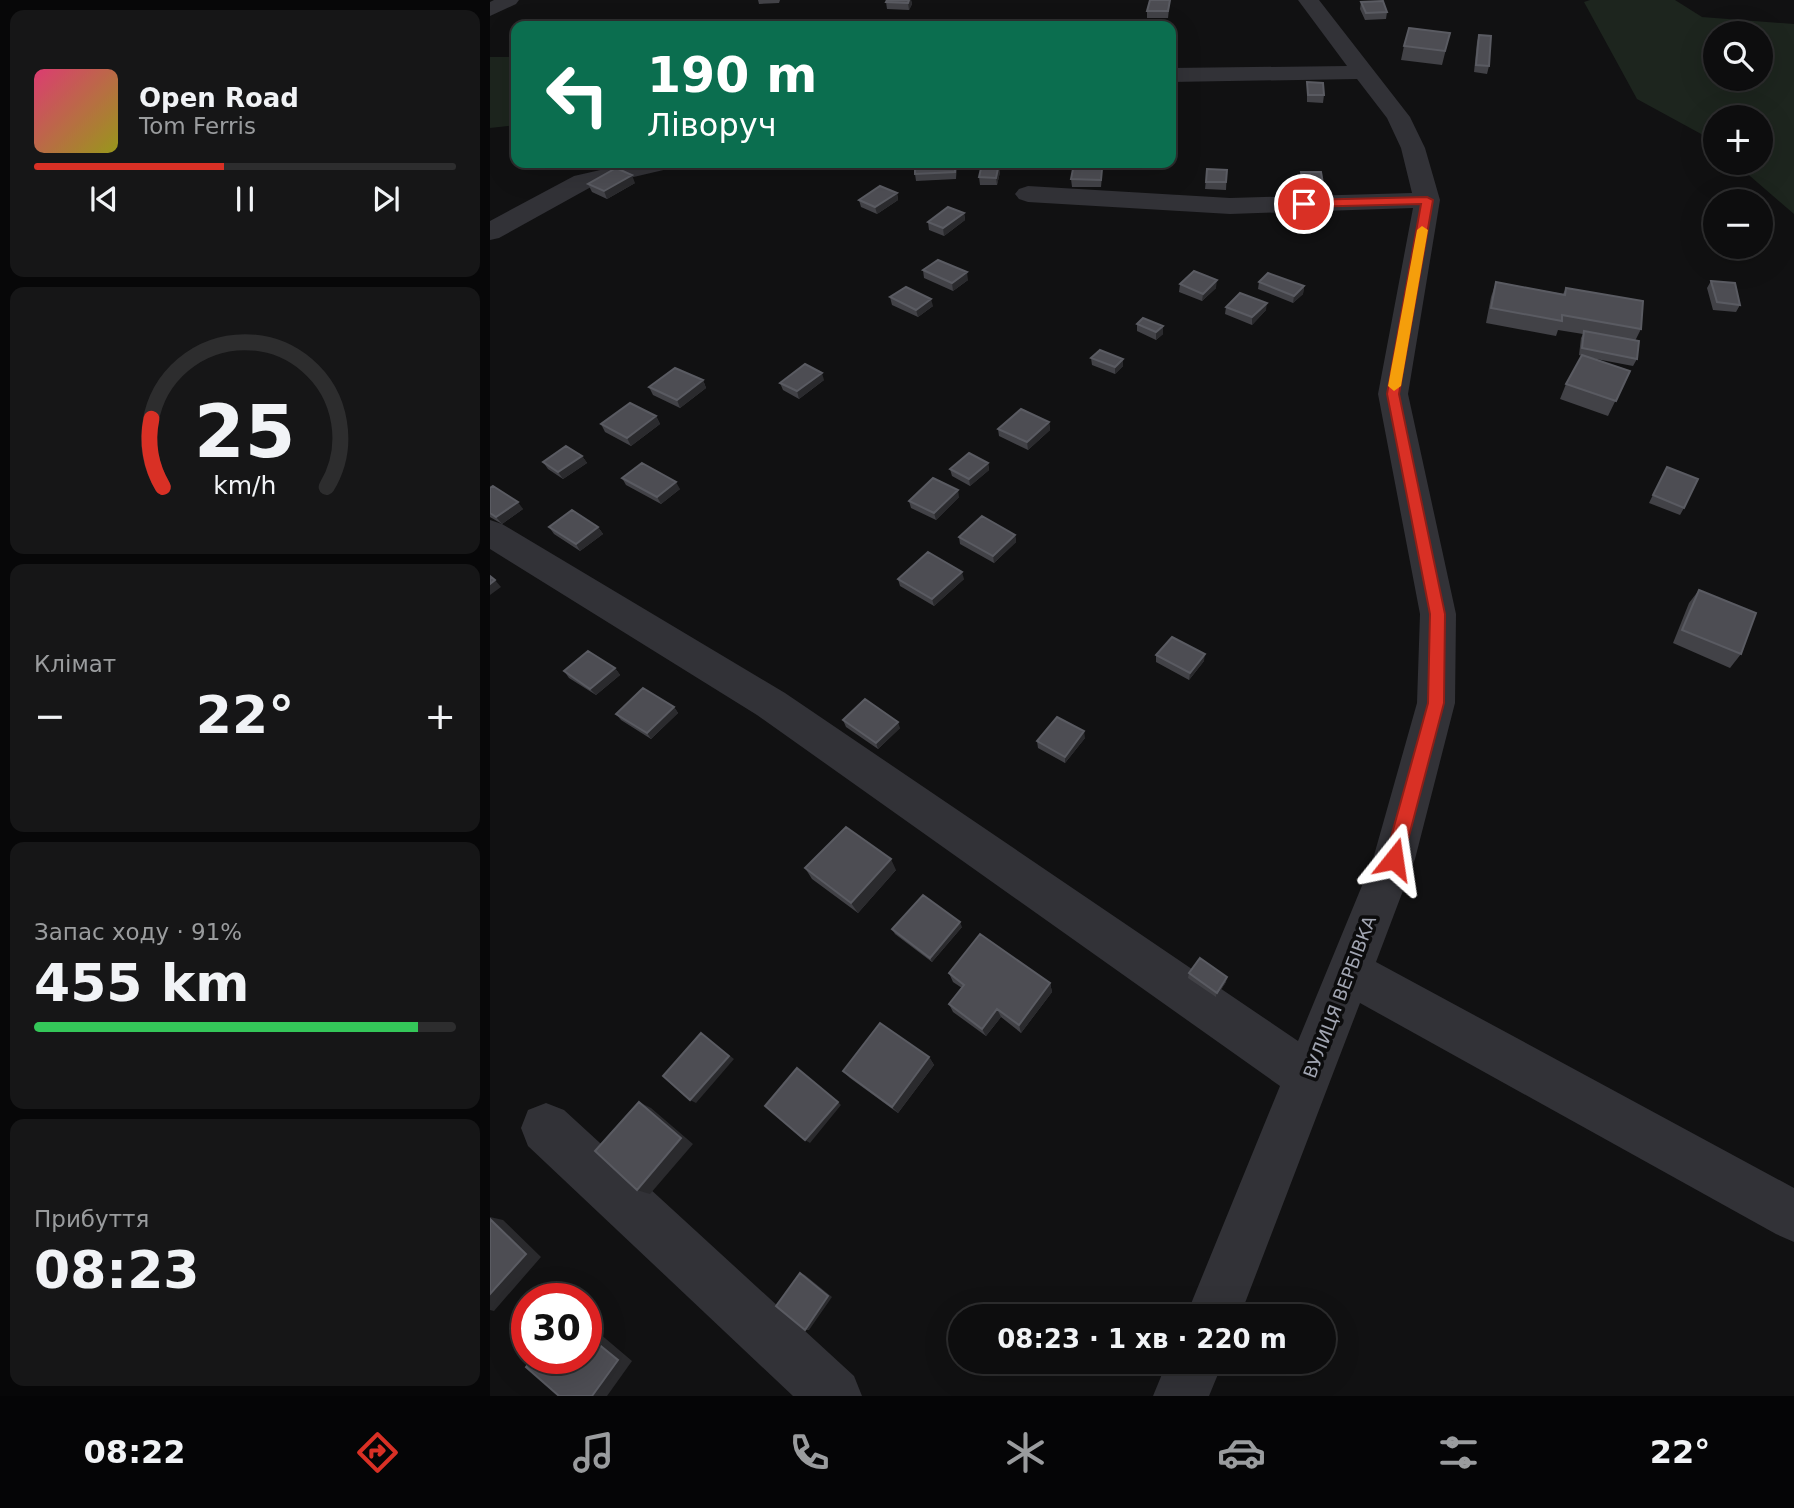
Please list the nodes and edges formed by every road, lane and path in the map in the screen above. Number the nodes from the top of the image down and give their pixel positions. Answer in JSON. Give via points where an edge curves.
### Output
{"nodes":[{"id":1,"x":509,"y":0,"type":"edge"},
{"id":2,"x":1308,"y":0,"type":"edge"},
{"id":3,"x":490,"y":9,"type":"edge"},
{"id":4,"x":1363,"y":72,"type":"junction"},
{"id":5,"x":1176,"y":75,"type":"edge"},
{"id":6,"x":641,"y":168,"type":"edge"},
{"id":7,"x":1028,"y":194,"type":"dead end"},
{"id":8,"x":1427,"y":200,"type":"junction"},
{"id":9,"x":490,"y":232,"type":"edge"},
{"id":10,"x":490,"y":533,"type":"edge"},
{"id":11,"x":1349,"y":972,"type":"junction"},
{"id":12,"x":1308,"y":1077,"type":"junction"},
{"id":13,"x":546,"y":1128,"type":"dead end"},
{"id":14,"x":1794,"y":1216,"type":"edge"},
{"id":15,"x":1218,"y":1304,"type":"edge"},
{"id":16,"x":1190,"y":1374,"type":"edge"},
{"id":17,"x":834,"y":1396,"type":"edge"},
{"id":18,"x":1181,"y":1396,"type":"edge"}],
"edges":[{"from":1,"to":3,"type":"street"},
{"from":2,"to":4,"type":"street","name":"ВУЛИЦЯ ВЕРБІВКА"},
{"from":4,"to":5,"type":"street"},
{"from":4,"to":8,"type":"street","name":"ВУЛИЦЯ ВЕРБІВКА","via":[[1398,117],[1413,148]]},
{"from":6,"to":9,"type":"street","via":[[583,181]]},
{"from":7,"to":8,"type":"street","via":[[1230,206]]},
{"from":8,"to":11,"type":"street","name":"ВУЛИЦЯ ВЕРБІВКА","via":[[1393,394],[1438,614],[1436,703],[1394,859]]},
{"from":10,"to":12,"type":"street","via":[[771,704]]},
{"from":11,"to":12,"type":"street","name":"ВУЛИЦЯ ВЕРБІВКА"},
{"from":11,"to":14,"type":"street"},
{"from":12,"to":15,"type":"street","name":"ВУЛИЦЯ ВЕРБІВКА"},
{"from":13,"to":17,"type":"street"},
{"from":16,"to":18,"type":"street"}]}
